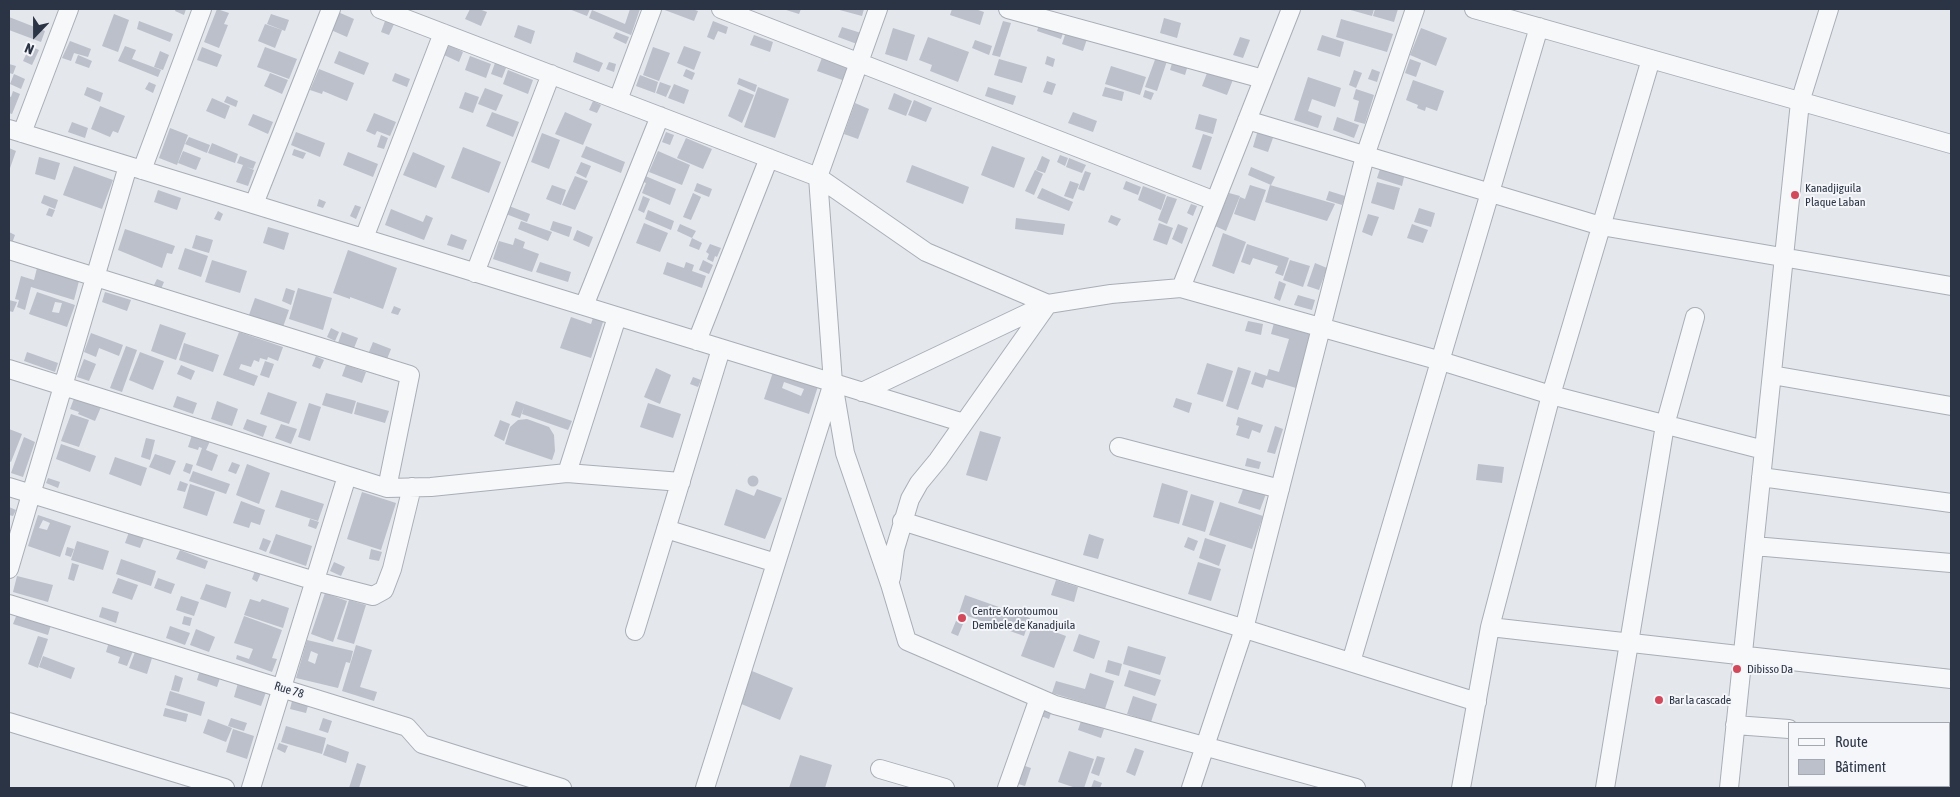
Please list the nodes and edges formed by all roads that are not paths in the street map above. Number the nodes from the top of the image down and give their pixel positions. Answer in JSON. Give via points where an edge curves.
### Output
{"nodes":[{"id":1,"x":69,"y":9,"type":"edge"},
{"id":2,"x":202,"y":9,"type":"edge"},
{"id":3,"x":331,"y":9,"type":"edge"},
{"id":4,"x":380,"y":9,"type":"edge"},
{"id":5,"x":652,"y":9,"type":"edge"},
{"id":6,"x":721,"y":9,"type":"edge"},
{"id":7,"x":878,"y":9,"type":"edge"},
{"id":8,"x":1008,"y":9,"type":"edge"},
{"id":9,"x":1291,"y":9,"type":"edge"},
{"id":10,"x":1415,"y":9,"type":"edge"},
{"id":11,"x":1474,"y":9,"type":"edge"},
{"id":12,"x":1829,"y":9,"type":"edge"},
{"id":13,"x":1539,"y":27,"type":"junction"},
{"id":14,"x":443,"y":33,"type":"junction"},
{"id":15,"x":1651,"y":59,"type":"junction"},
{"id":16,"x":859,"y":63,"type":"junction"},
{"id":17,"x":551,"y":74,"type":"junction"},
{"id":18,"x":1264,"y":78,"type":"junction"},
{"id":19,"x":618,"y":100,"type":"junction"},
{"id":20,"x":1800,"y":102,"type":"junction"},
{"id":21,"x":660,"y":116,"type":"junction"},
{"id":22,"x":1247,"y":120,"type":"junction"},
{"id":23,"x":16,"y":131,"type":"edge"},
{"id":24,"x":1951,"y":144,"type":"edge"},
{"id":25,"x":1365,"y":156,"type":"junction"},
{"id":26,"x":769,"y":158,"type":"junction"},
{"id":27,"x":135,"y":168,"type":"junction"},
{"id":28,"x":818,"y":177,"type":"junction"},
{"id":29,"x":1490,"y":193,"type":"junction"},
{"id":30,"x":1216,"y":201,"type":"junction"},
{"id":31,"x":254,"y":204,"type":"junction"},
{"id":32,"x":1602,"y":226,"type":"junction"},
{"id":33,"x":364,"y":238,"type":"junction"},
{"id":34,"x":9,"y":250,"type":"edge"},
{"id":35,"x":1784,"y":258,"type":"junction"},
{"id":36,"x":475,"y":273,"type":"junction"},
{"id":37,"x":95,"y":277,"type":"junction"},
{"id":38,"x":1951,"y":286,"type":"edge"},
{"id":39,"x":1182,"y":288,"type":"junction"},
{"id":40,"x":1048,"y":304,"type":"junction"},
{"id":41,"x":584,"y":306,"type":"junction"},
{"id":42,"x":617,"y":316,"type":"junction"},
{"id":43,"x":1696,"y":316,"type":"dead end"},
{"id":44,"x":1321,"y":327,"type":"junction"},
{"id":45,"x":697,"y":341,"type":"junction"},
{"id":46,"x":721,"y":349,"type":"junction"},
{"id":47,"x":1441,"y":360,"type":"junction"},
{"id":48,"x":9,"y":369,"type":"edge"},
{"id":49,"x":1772,"y":375,"type":"junction"},
{"id":50,"x":833,"y":383,"type":"junction"},
{"id":51,"x":63,"y":386,"type":"junction"},
{"id":52,"x":862,"y":392,"type":"junction"},
{"id":53,"x":1551,"y":395,"type":"junction"},
{"id":54,"x":1951,"y":406,"type":"edge"},
{"id":55,"x":964,"y":423,"type":"junction"},
{"id":56,"x":1665,"y":425,"type":"junction"},
{"id":57,"x":1119,"y":447,"type":"dead end"},
{"id":58,"x":1764,"y":450,"type":"junction"},
{"id":59,"x":567,"y":472,"type":"junction"},
{"id":60,"x":348,"y":476,"type":"junction"},
{"id":61,"x":1761,"y":477,"type":"junction"},
{"id":62,"x":681,"y":482,"type":"junction"},
{"id":63,"x":9,"y":487,"type":"edge"},
{"id":64,"x":412,"y":487,"type":"junction"},
{"id":65,"x":386,"y":488,"type":"junction"},
{"id":66,"x":1280,"y":488,"type":"junction"},
{"id":67,"x":31,"y":494,"type":"junction"},
{"id":68,"x":1951,"y":503,"type":"edge"},
{"id":69,"x":902,"y":521,"type":"junction"},
{"id":70,"x":666,"y":529,"type":"junction"},
{"id":71,"x":1754,"y":546,"type":"junction"},
{"id":72,"x":776,"y":563,"type":"junction"},
{"id":73,"x":1951,"y":563,"type":"edge"},
{"id":74,"x":9,"y":570,"type":"edge"},
{"id":75,"x":315,"y":581,"type":"junction"},
{"id":76,"x":890,"y":584,"type":"junction"},
{"id":77,"x":9,"y":604,"type":"edge"},
{"id":78,"x":1490,"y":627,"type":"junction"},
{"id":79,"x":1244,"y":629,"type":"junction"},
{"id":80,"x":635,"y":631,"type":"dead end"},
{"id":81,"x":1629,"y":642,"type":"junction"},
{"id":82,"x":1743,"y":655,"type":"junction"},
{"id":83,"x":1351,"y":662,"type":"junction"},
{"id":84,"x":1951,"y":679,"type":"edge"},
{"id":85,"x":282,"y":688,"type":"junction"},
{"id":86,"x":1039,"y":698,"type":"junction"},
{"id":87,"x":1477,"y":702,"type":"junction"},
{"id":88,"x":9,"y":722,"type":"edge"},
{"id":89,"x":1735,"y":725,"type":"junction"},
{"id":90,"x":1788,"y":729,"type":"edge"},
{"id":91,"x":1205,"y":747,"type":"junction"},
{"id":92,"x":880,"y":769,"type":"dead end"},
{"id":93,"x":225,"y":788,"type":"edge"},
{"id":94,"x":251,"y":788,"type":"edge"},
{"id":95,"x":562,"y":788,"type":"edge"},
{"id":96,"x":705,"y":788,"type":"edge"},
{"id":97,"x":945,"y":788,"type":"edge"},
{"id":98,"x":1007,"y":788,"type":"edge"},
{"id":99,"x":1191,"y":788,"type":"edge"},
{"id":100,"x":1356,"y":788,"type":"edge"},
{"id":101,"x":1461,"y":788,"type":"edge"},
{"id":102,"x":1606,"y":788,"type":"edge"},
{"id":103,"x":1729,"y":788,"type":"edge"}],
"edges":[{"from":1,"to":23,"type":"street"},
{"from":2,"to":27,"type":"street"},
{"from":3,"to":31,"type":"street"},
{"from":4,"to":14,"type":"street"},
{"from":5,"to":19,"type":"street"},
{"from":6,"to":16,"type":"street"},
{"from":7,"to":16,"type":"street"},
{"from":8,"to":18,"type":"street"},
{"from":9,"to":18,"type":"street"},
{"from":10,"to":25,"type":"street"},
{"from":11,"to":13,"type":"street"},
{"from":12,"to":20,"type":"street"},
{"from":13,"to":15,"type":"street"},
{"from":13,"to":29,"type":"street"},
{"from":14,"to":17,"type":"street"},
{"from":14,"to":33,"type":"street"},
{"from":15,"to":20,"type":"street"},
{"from":15,"to":32,"type":"street"},
{"from":16,"to":28,"type":"street"},
{"from":16,"to":30,"type":"street"},
{"from":17,"to":19,"type":"street"},
{"from":17,"to":36,"type":"street"},
{"from":18,"to":22,"type":"street"},
{"from":19,"to":21,"type":"street"},
{"from":20,"to":24,"type":"street"},
{"from":20,"to":35,"type":"street"},
{"from":21,"to":26,"type":"street"},
{"from":21,"to":41,"type":"street"},
{"from":22,"to":25,"type":"street"},
{"from":22,"to":30,"type":"street"},
{"from":23,"to":27,"type":"street"},
{"from":25,"to":29,"type":"street"},
{"from":25,"to":44,"type":"street"},
{"from":26,"to":28,"type":"street"},
{"from":26,"to":45,"type":"street"},
{"from":27,"to":31,"type":"street"},
{"from":27,"to":37,"type":"street"},
{"from":28,"to":40,"type":"street","via":[[926,252]]},
{"from":28,"to":50,"type":"street"},
{"from":29,"to":32,"type":"street"},
{"from":29,"to":47,"type":"street"},
{"from":30,"to":39,"type":"street"},
{"from":31,"to":33,"type":"street"},
{"from":32,"to":35,"type":"street"},
{"from":32,"to":53,"type":"street"},
{"from":33,"to":36,"type":"street"},
{"from":34,"to":37,"type":"street"},
{"from":35,"to":38,"type":"street"},
{"from":35,"to":49,"type":"street"},
{"from":36,"to":41,"type":"street"},
{"from":37,"to":51,"type":"street"},
{"from":37,"to":65,"type":"street","via":[[410,374]]},
{"from":39,"to":40,"type":"street"},
{"from":39,"to":44,"type":"street"},
{"from":40,"to":52,"type":"street"},
{"from":40,"to":55,"type":"street"},
{"from":41,"to":42,"type":"street"},
{"from":42,"to":45,"type":"street"},
{"from":42,"to":59,"type":"street"},
{"from":43,"to":56,"type":"street"},
{"from":44,"to":47,"type":"street"},
{"from":44,"to":66,"type":"street"},
{"from":45,"to":46,"type":"street"},
{"from":46,"to":50,"type":"street"},
{"from":46,"to":62,"type":"street"},
{"from":47,"to":53,"type":"street"},
{"from":47,"to":83,"type":"street"},
{"from":48,"to":51,"type":"street"},
{"from":49,"to":54,"type":"street"},
{"from":49,"to":58,"type":"street"},
{"from":50,"to":52,"type":"street"},
{"from":50,"to":72,"type":"street"},
{"from":50,"to":76,"type":"street","via":[[845,454]]},
{"from":51,"to":60,"type":"street"},
{"from":51,"to":67,"type":"street"},
{"from":52,"to":55,"type":"street"},
{"from":53,"to":56,"type":"street"},
{"from":53,"to":78,"type":"street"},
{"from":55,"to":69,"type":"street","via":[[919,484]]},
{"from":56,"to":58,"type":"street"},
{"from":56,"to":81,"type":"street"},
{"from":57,"to":66,"type":"street"},
{"from":58,"to":61,"type":"street"},
{"from":59,"to":62,"type":"street"},
{"from":59,"to":64,"type":"street"},
{"from":60,"to":65,"type":"street"},
{"from":60,"to":75,"type":"street"},
{"from":61,"to":68,"type":"street"},
{"from":61,"to":71,"type":"street"},
{"from":62,"to":70,"type":"street"},
{"from":63,"to":67,"type":"street"},
{"from":64,"to":65,"type":"street"},
{"from":64,"to":75,"type":"street","via":[[384,590],[373,596]]},
{"from":66,"to":79,"type":"street"},
{"from":67,"to":74,"type":"street"},
{"from":67,"to":75,"type":"street"},
{"from":69,"to":76,"type":"street"},
{"from":69,"to":79,"type":"street"},
{"from":70,"to":72,"type":"street"},
{"from":70,"to":80,"type":"street"},
{"from":71,"to":73,"type":"street"},
{"from":71,"to":82,"type":"street"},
{"from":72,"to":96,"type":"street"},
{"from":75,"to":85,"type":"street"},
{"from":76,"to":86,"type":"street","via":[[907,641]]},
{"from":77,"to":85,"type":"street","name":"Rue 78"},
{"from":78,"to":81,"type":"street"},
{"from":78,"to":87,"type":"street"},
{"from":79,"to":83,"type":"street"},
{"from":79,"to":91,"type":"street"},
{"from":81,"to":82,"type":"street"},
{"from":81,"to":102,"type":"street"},
{"from":82,"to":84,"type":"street"},
{"from":82,"to":89,"type":"street"},
{"from":83,"to":87,"type":"street"},
{"from":85,"to":94,"type":"street"},
{"from":85,"to":95,"type":"street","name":"Rue 78","via":[[407,727],[422,744]]},
{"from":86,"to":91,"type":"street"},
{"from":86,"to":98,"type":"street"},
{"from":87,"to":101,"type":"street"},
{"from":88,"to":93,"type":"street"},
{"from":89,"to":90,"type":"street"},
{"from":89,"to":103,"type":"street"},
{"from":91,"to":99,"type":"street"},
{"from":91,"to":100,"type":"street"},
{"from":92,"to":97,"type":"street"}]}
